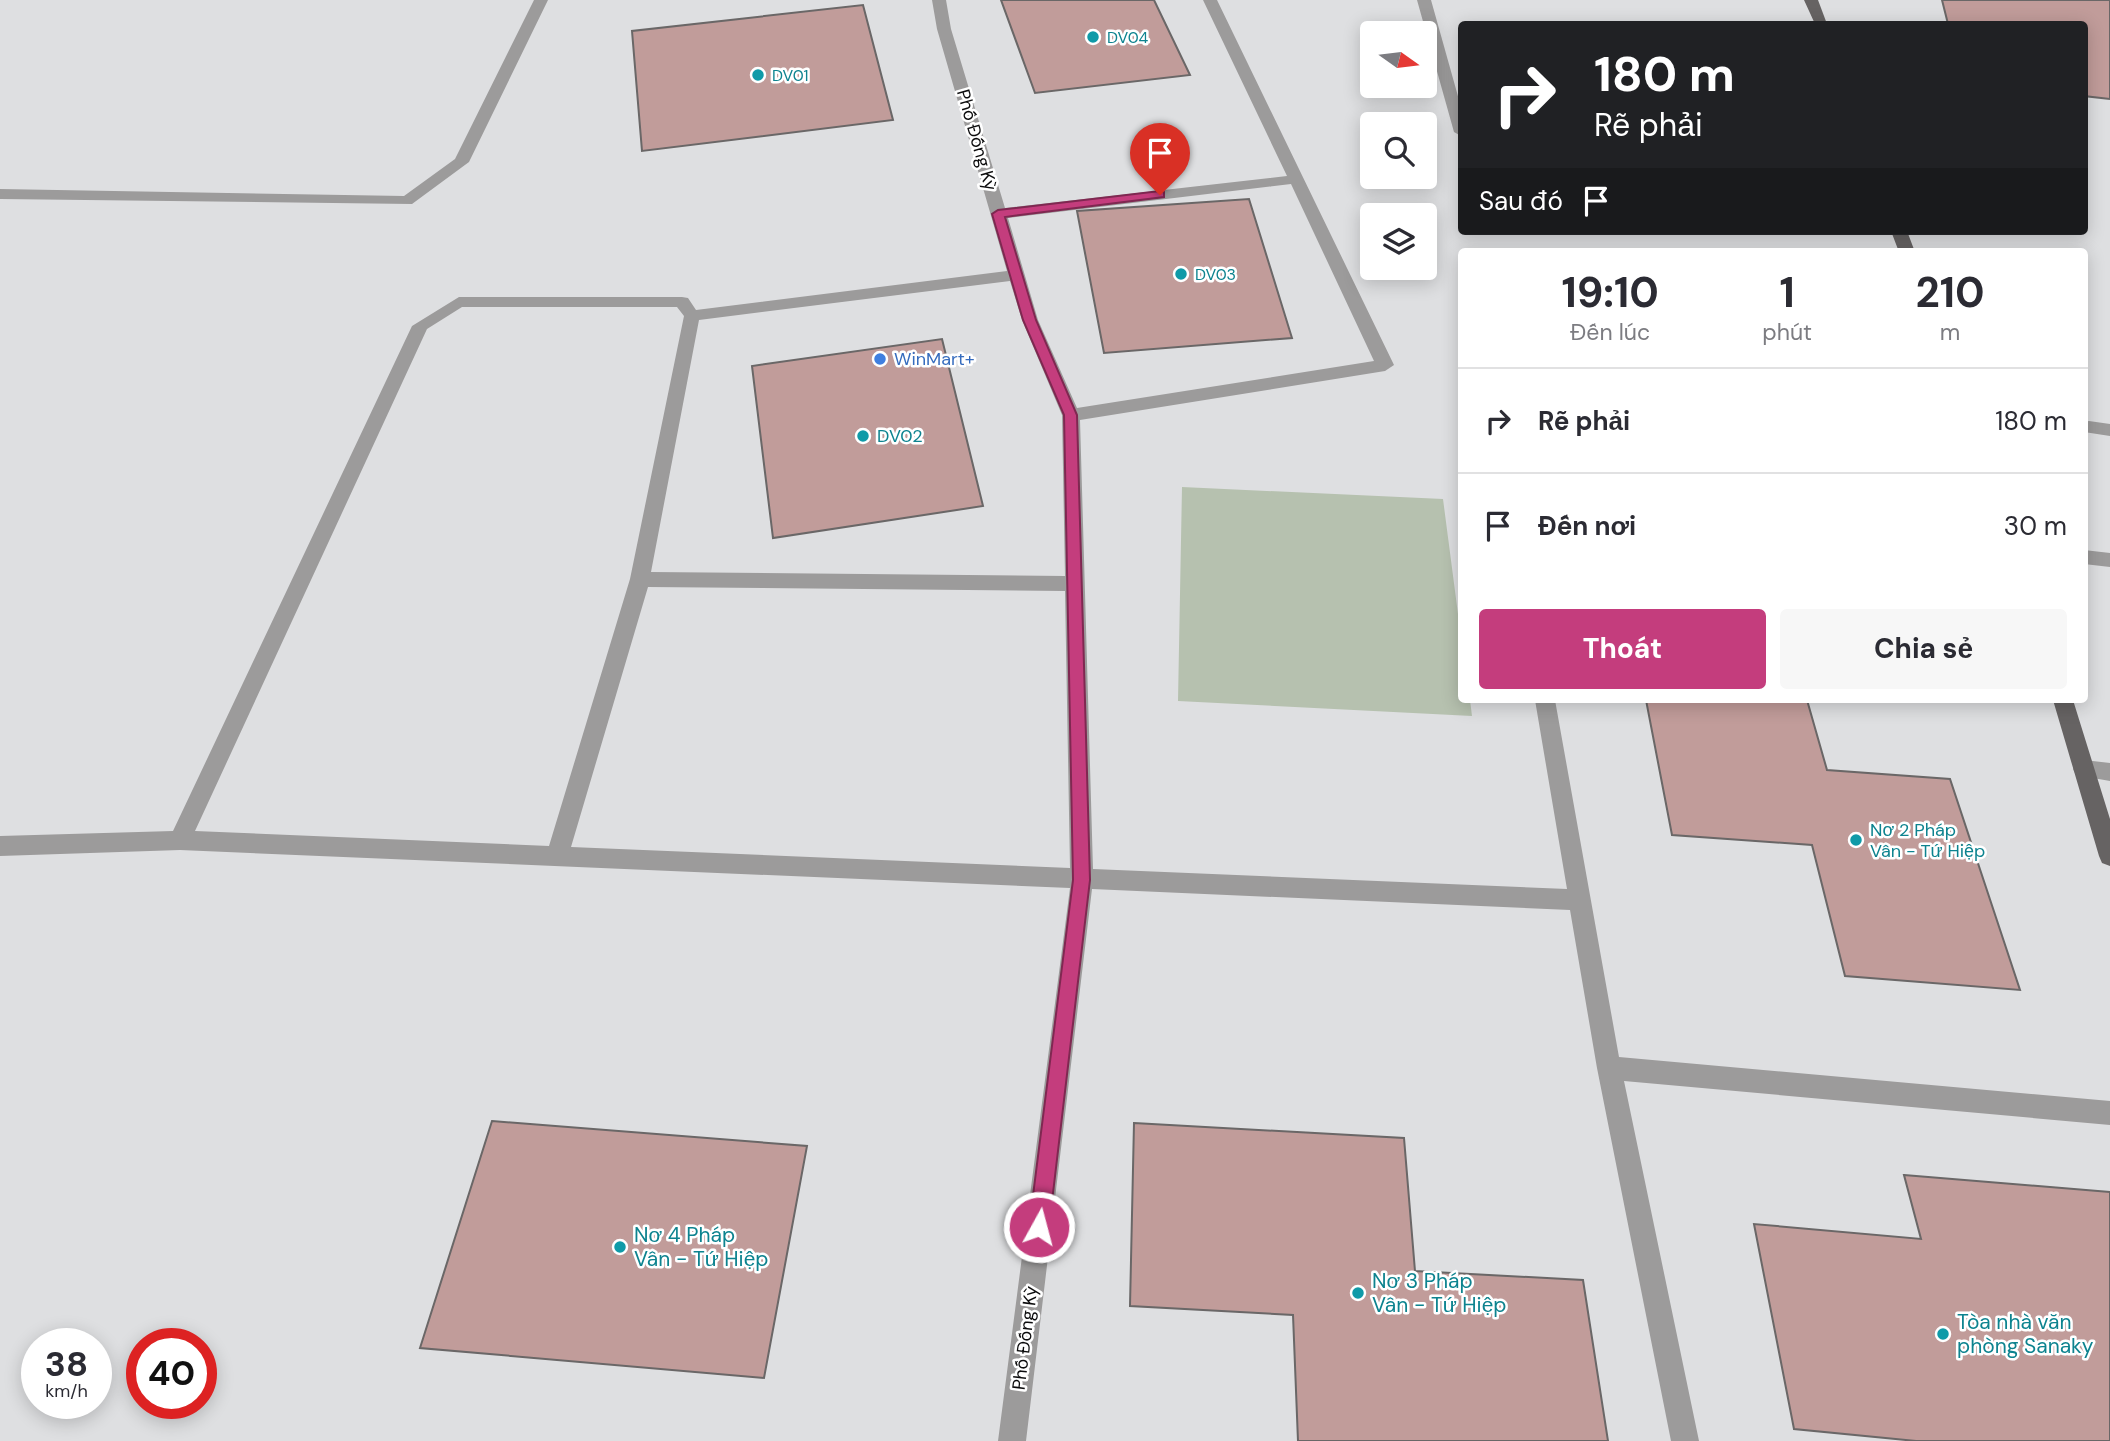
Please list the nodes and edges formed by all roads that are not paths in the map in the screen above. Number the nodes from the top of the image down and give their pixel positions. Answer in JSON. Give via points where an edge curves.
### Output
{"nodes":[{"id":1,"x":541,"y":0,"type":"edge"},
{"id":2,"x":939,"y":0,"type":"edge"},
{"id":3,"x":1210,"y":0,"type":"edge"},
{"id":4,"x":1424,"y":0,"type":"edge"},
{"id":5,"x":1811,"y":0,"type":"edge"},
{"id":6,"x":1820,"y":21,"type":"edge"},
{"id":7,"x":1458,"y":121,"type":"edge"},
{"id":8,"x":1296,"y":179,"type":"junction"},
{"id":9,"x":0,"y":194,"type":"edge"},
{"id":10,"x":998,"y":214,"type":"junction"},
{"id":11,"x":1016,"y":275,"type":"junction"},
{"id":12,"x":692,"y":316,"type":"junction"},
{"id":13,"x":1071,"y":415,"type":"junction"},
{"id":14,"x":2088,"y":427,"type":"dead end"},
{"id":15,"x":2110,"y":430,"type":"edge"},
{"id":16,"x":2088,"y":557,"type":"edge"},
{"id":17,"x":2110,"y":560,"type":"edge"},
{"id":18,"x":640,"y":579,"type":"junction"},
{"id":19,"x":1075,"y":584,"type":"junction"},
{"id":20,"x":1546,"y":703,"type":"edge"},
{"id":21,"x":2064,"y":703,"type":"edge"},
{"id":22,"x":2084,"y":769,"type":"junction"},
{"id":23,"x":2110,"y":772,"type":"edge"},
{"id":24,"x":180,"y":840,"type":"junction"},
{"id":25,"x":0,"y":846,"type":"edge"},
{"id":26,"x":557,"y":855,"type":"junction"},
{"id":27,"x":2110,"y":856,"type":"edge"},
{"id":28,"x":1082,"y":880,"type":"junction"},
{"id":29,"x":1580,"y":900,"type":"junction"},
{"id":30,"x":1609,"y":1068,"type":"junction"},
{"id":31,"x":2110,"y":1112,"type":"edge"},
{"id":32,"x":1012,"y":1441,"type":"edge"},
{"id":33,"x":1685,"y":1441,"type":"edge"}],
"edges":[{"from":1,"to":9,"type":"street","via":[[461,162],[407,201]]},
{"from":2,"to":10,"type":"street","name":"Phố Đống Kỳ"},
{"from":3,"to":8,"type":"street"},
{"from":4,"to":7,"type":"street"},
{"from":5,"to":6,"type":"main road"},
{"from":8,"to":10,"type":"street"},
{"from":8,"to":13,"type":"street","via":[[1385,365]]},
{"from":10,"to":11,"type":"street","name":"Phố Đống Kỳ"},
{"from":11,"to":12,"type":"street"},
{"from":11,"to":13,"type":"street","name":"Phố Đống Kỳ"},
{"from":12,"to":18,"type":"street"},
{"from":12,"to":24,"type":"street","via":[[682,302],[459,302],[420,326]]},
{"from":13,"to":19,"type":"street","name":"Phố Đống Kỳ"},
{"from":14,"to":15,"type":"street"},
{"from":16,"to":17,"type":"street"},
{"from":18,"to":19,"type":"street"},
{"from":18,"to":26,"type":"street"},
{"from":19,"to":28,"type":"street","name":"Phố Đống Kỳ"},
{"from":20,"to":29,"type":"street"},
{"from":21,"to":22,"type":"main road"},
{"from":22,"to":23,"type":"street"},
{"from":22,"to":27,"type":"main road"},
{"from":24,"to":25,"type":"street"},
{"from":24,"to":26,"type":"street"},
{"from":26,"to":28,"type":"street"},
{"from":28,"to":29,"type":"street"},
{"from":28,"to":32,"type":"street","name":"Phố Đống Kỳ"},
{"from":29,"to":30,"type":"street"},
{"from":30,"to":31,"type":"street"},
{"from":30,"to":33,"type":"street"}]}
